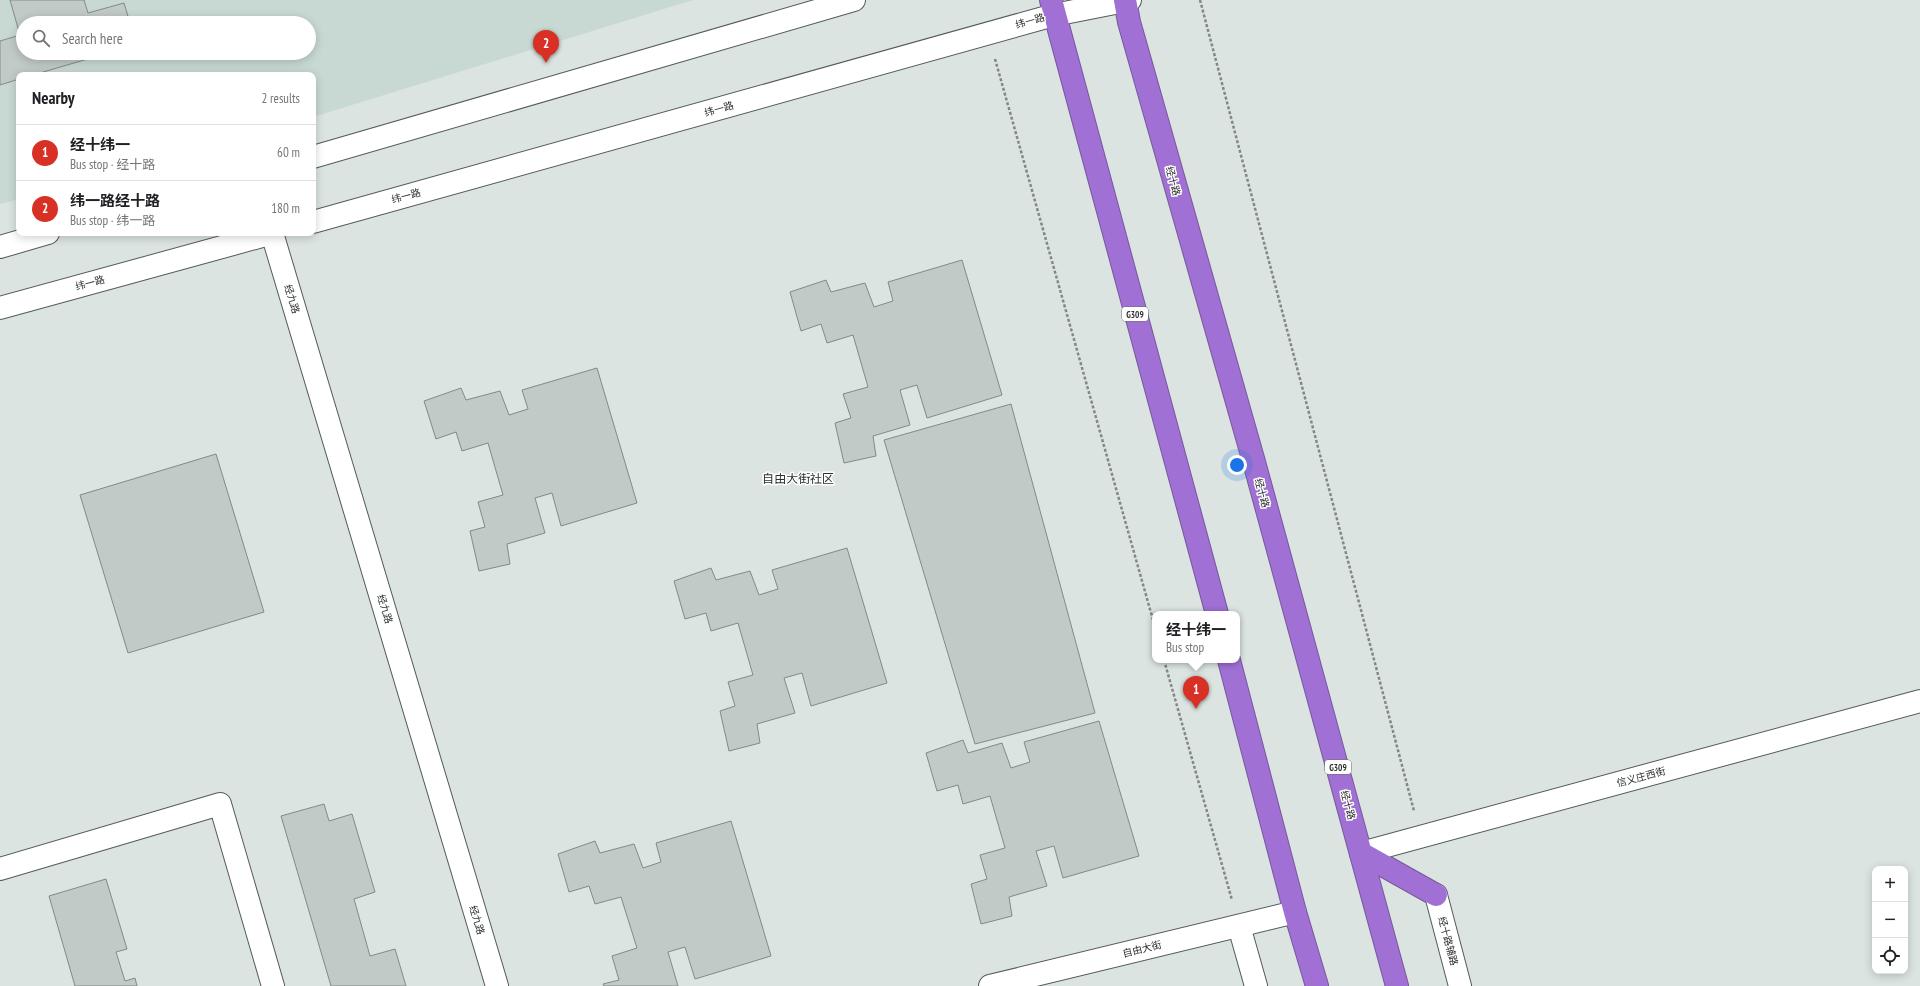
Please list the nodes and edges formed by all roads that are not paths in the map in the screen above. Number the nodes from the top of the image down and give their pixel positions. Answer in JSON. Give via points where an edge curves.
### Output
{"nodes":[{"id":1,"x":854,"y":0,"type":"edge"},
{"id":2,"x":1127,"y":0,"type":"edge"},
{"id":3,"x":1052,"y":7,"type":"edge"},
{"id":4,"x":316,"y":156,"type":"edge"},
{"id":5,"x":316,"y":221,"type":"edge"},
{"id":6,"x":38,"y":236,"type":"edge"},
{"id":7,"x":261,"y":236,"type":"edge"},
{"id":8,"x":273,"y":236,"type":"edge"},
{"id":9,"x":0,"y":247,"type":"edge"},
{"id":10,"x":0,"y":308,"type":"edge"},
{"id":11,"x":1216,"y":611,"type":"edge"},
{"id":12,"x":1230,"y":663,"type":"edge"},
{"id":13,"x":1920,"y":701,"type":"edge"},
{"id":14,"x":1361,"y":853,"type":"junction"},
{"id":15,"x":0,"y":869,"type":"edge"},
{"id":16,"x":1436,"y":895,"type":"joint"},
{"id":17,"x":1295,"y":912,"type":"junction"},
{"id":18,"x":1239,"y":926,"type":"junction"},
{"id":19,"x":273,"y":986,"type":"edge"},
{"id":20,"x":497,"y":986,"type":"edge"},
{"id":21,"x":990,"y":986,"type":"edge"},
{"id":22,"x":1256,"y":986,"type":"edge"},
{"id":23,"x":1317,"y":986,"type":"edge"},
{"id":24,"x":1397,"y":986,"type":"edge"},
{"id":25,"x":1460,"y":986,"type":"edge"}],
"edges":[{"from":1,"to":4,"type":"street"},
{"from":2,"to":3,"type":"street","name":"纬一路"},
{"from":2,"to":14,"type":"highway","name":"经十路","number":"G309","via":[[1128,22],[1254,462]]},
{"from":3,"to":5,"type":"street","name":"纬一路","via":[[986,34]]},
{"from":3,"to":11,"type":"highway","number":"G309"},
{"from":6,"to":9,"type":"street"},
{"from":7,"to":10,"type":"street","name":"纬一路"},
{"from":8,"to":20,"type":"street","name":"经九路"},
{"from":12,"to":17,"type":"highway"},
{"from":13,"to":14,"type":"street","name":"信义庄西街"},
{"from":14,"to":16,"type":"highway"},
{"from":14,"to":24,"type":"highway","name":"经十路","number":"G309"},
{"from":15,"to":19,"type":"street","via":[[220,804]]},
{"from":16,"to":25,"type":"street","name":"经十路辅路"},
{"from":17,"to":18,"type":"street","name":"自由大街"},
{"from":17,"to":23,"type":"highway"},
{"from":18,"to":21,"type":"street","name":"自由大街"},
{"from":18,"to":22,"type":"street"}]}
